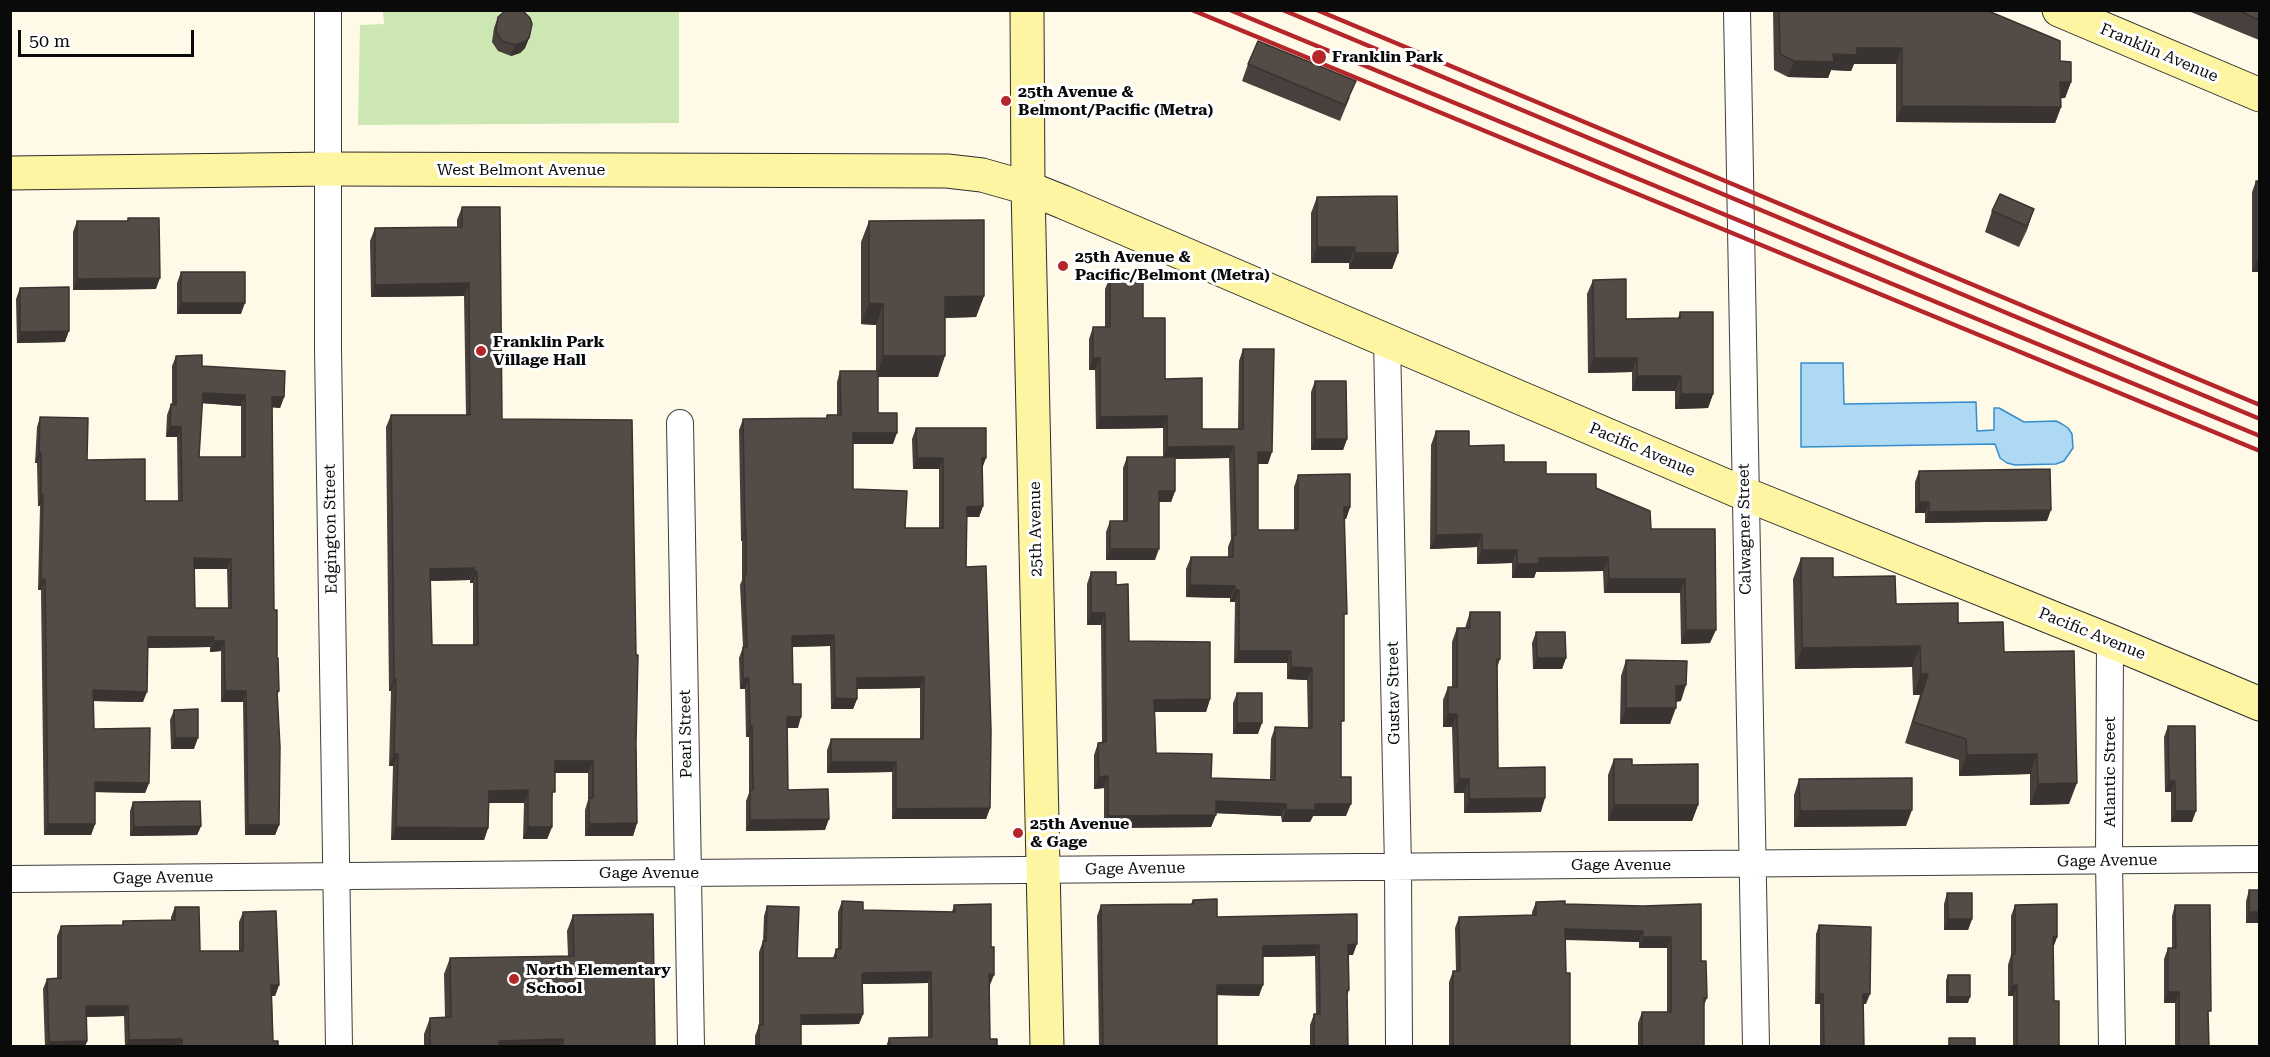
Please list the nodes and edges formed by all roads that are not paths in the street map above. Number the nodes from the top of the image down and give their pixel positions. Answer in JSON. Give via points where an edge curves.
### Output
{"nodes":[{"id":1,"x":328,"y":10,"type":"edge"},
{"id":2,"x":1027,"y":10,"type":"edge"},
{"id":3,"x":1737,"y":10,"type":"edge"},
{"id":4,"x":2059,"y":10,"type":"edge"},
{"id":5,"x":2092,"y":17,"type":"edge"},
{"id":6,"x":2259,"y":95,"type":"edge"},
{"id":7,"x":329,"y":169,"type":"junction"},
{"id":8,"x":10,"y":173,"type":"edge"},
{"id":9,"x":1028,"y":188,"type":"junction"},
{"id":10,"x":1388,"y":340,"type":"junction"},
{"id":11,"x":680,"y":423,"type":"dead end"},
{"id":12,"x":1745,"y":494,"type":"junction"},
{"id":13,"x":2110,"y":641,"type":"junction"},
{"id":14,"x":2259,"y":704,"type":"edge"},
{"id":15,"x":2259,"y":859,"type":"edge"},
{"id":16,"x":2109,"y":861,"type":"junction"},
{"id":17,"x":1752,"y":864,"type":"junction"},
{"id":18,"x":1398,"y":867,"type":"junction"},
{"id":19,"x":1043,"y":870,"type":"junction"},
{"id":20,"x":688,"y":873,"type":"junction"},
{"id":21,"x":336,"y":876,"type":"junction"},
{"id":22,"x":10,"y":879,"type":"edge"},
{"id":23,"x":339,"y":1047,"type":"edge"},
{"id":24,"x":691,"y":1047,"type":"edge"},
{"id":25,"x":1047,"y":1047,"type":"edge"},
{"id":26,"x":1399,"y":1047,"type":"edge"},
{"id":27,"x":1756,"y":1047,"type":"edge"},
{"id":28,"x":2112,"y":1047,"type":"edge"}],
"edges":[{"from":1,"to":7,"type":"street","name":"Edgington Street"},
{"from":2,"to":9,"type":"street","name":"25th Avenue"},
{"from":3,"to":12,"type":"street","name":"Calwagner Street"},
{"from":4,"to":5,"type":"street","name":"Franklin Avenue"},
{"from":5,"to":6,"type":"street","name":"Franklin Avenue"},
{"from":7,"to":8,"type":"street","name":"West Belmont Avenue"},
{"from":7,"to":9,"type":"street","name":"West Belmont Avenue","via":[[947,171],[982,175]]},
{"from":7,"to":21,"type":"street","name":"Edgington Street"},
{"from":9,"to":10,"type":"street","name":"Pacific Avenue"},
{"from":9,"to":19,"type":"street","name":"25th Avenue"},
{"from":10,"to":12,"type":"street","name":"Pacific Avenue"},
{"from":10,"to":18,"type":"street","name":"Gustav Street"},
{"from":11,"to":20,"type":"street","name":"Pearl Street"},
{"from":12,"to":13,"type":"street","name":"Pacific Avenue"},
{"from":12,"to":17,"type":"street","name":"Calwagner Street"},
{"from":13,"to":14,"type":"street","name":"Pacific Avenue"},
{"from":13,"to":16,"type":"street","name":"Atlantic Street"},
{"from":15,"to":16,"type":"street","name":"Gage Avenue"},
{"from":16,"to":17,"type":"street","name":"Gage Avenue"},
{"from":16,"to":28,"type":"street","name":"Atlantic Street"},
{"from":17,"to":18,"type":"street","name":"Gage Avenue"},
{"from":17,"to":27,"type":"street","name":"Calwagner Street"},
{"from":18,"to":19,"type":"street","name":"Gage Avenue"},
{"from":18,"to":26,"type":"street","name":"Gustav Street"},
{"from":19,"to":20,"type":"street","name":"Gage Avenue"},
{"from":19,"to":25,"type":"street","name":"25th Avenue"},
{"from":20,"to":21,"type":"street","name":"Gage Avenue"},
{"from":20,"to":24,"type":"street","name":"Pearl Street"},
{"from":21,"to":22,"type":"street","name":"Gage Avenue"},
{"from":21,"to":23,"type":"street","name":"Edgington Street"}]}
